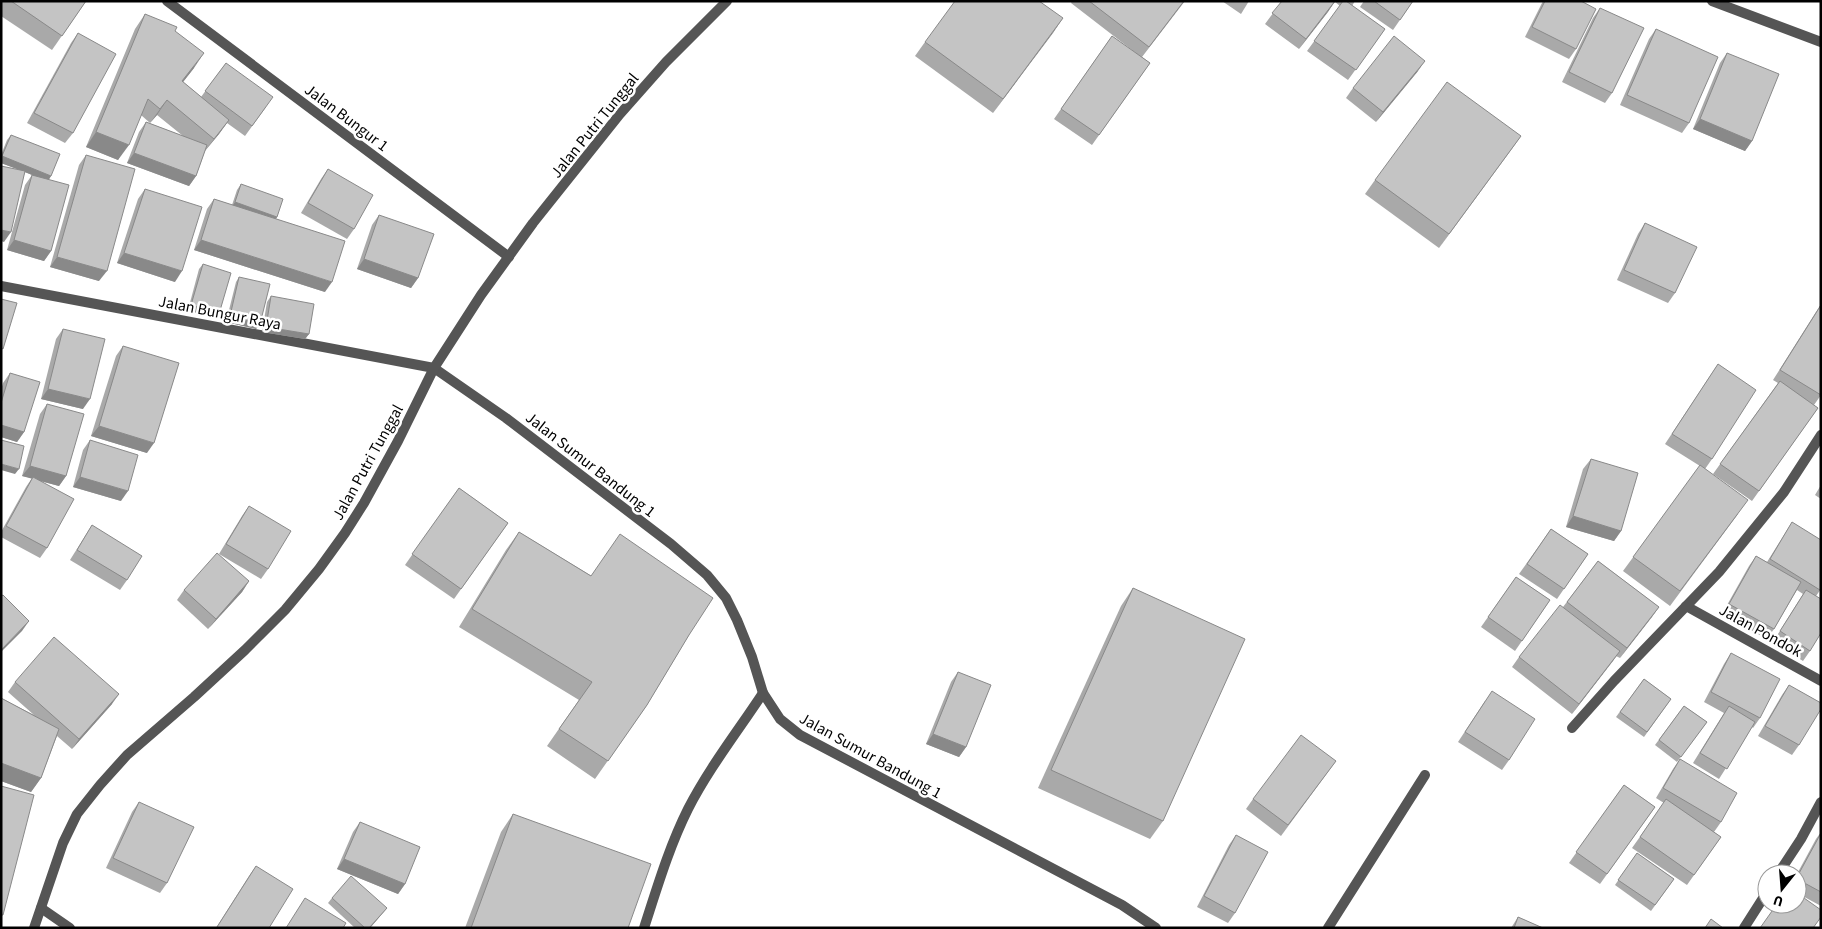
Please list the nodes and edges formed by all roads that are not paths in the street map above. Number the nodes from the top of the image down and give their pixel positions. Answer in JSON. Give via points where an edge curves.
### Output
{"nodes":[{"id":1,"x":166,"y":1,"type":"edge"},
{"id":2,"x":727,"y":1,"type":"edge"},
{"id":3,"x":1712,"y":1,"type":"edge"},
{"id":4,"x":1821,"y":42,"type":"edge"},
{"id":5,"x":510,"y":257,"type":"junction"},
{"id":6,"x":1,"y":286,"type":"edge"},
{"id":7,"x":434,"y":368,"type":"junction"},
{"id":8,"x":1821,"y":435,"type":"edge"},
{"id":9,"x":1686,"y":606,"type":"junction"},
{"id":10,"x":1821,"y":681,"type":"edge"},
{"id":11,"x":763,"y":693,"type":"junction"},
{"id":12,"x":1572,"y":728,"type":"dead end"},
{"id":13,"x":1425,"y":775,"type":"dead end"},
{"id":14,"x":1821,"y":802,"type":"edge"},
{"id":15,"x":1785,"y":864,"type":"edge"},
{"id":16,"x":42,"y":908,"type":"junction"},
{"id":17,"x":1757,"y":908,"type":"edge"},
{"id":18,"x":34,"y":928,"type":"edge"},
{"id":19,"x":70,"y":928,"type":"edge"},
{"id":20,"x":644,"y":928,"type":"edge"},
{"id":21,"x":1156,"y":928,"type":"edge"},
{"id":22,"x":1328,"y":928,"type":"edge"},
{"id":23,"x":1744,"y":928,"type":"edge"}],
"edges":[{"from":1,"to":5,"type":"street","name":"Jalan Bungur 1"},
{"from":2,"to":5,"type":"street","name":"Jalan Putri Tunggal","via":[[620,114]]},
{"from":3,"to":4,"type":"street"},
{"from":5,"to":7,"type":"street","name":"Jalan Putri Tunggal"},
{"from":6,"to":7,"type":"street","name":"Jalan Bungur Raya"},
{"from":7,"to":11,"type":"street","name":"Jalan Sumur Bandung 1","via":[[506,418],[707,575],[726,598],[737,620]]},
{"from":7,"to":16,"type":"street","name":"Jalan Putri Tunggal","via":[[372,488],[319,569],[285,610],[245,650],[127,756],[77,814],[63,843]]},
{"from":8,"to":9,"type":"street","via":[[1784,492],[1719,572]]},
{"from":9,"to":10,"type":"street","name":"Jalan Pondok"},
{"from":9,"to":12,"type":"street"},
{"from":11,"to":20,"type":"street","via":[[688,809]]},
{"from":11,"to":21,"type":"street","name":"Jalan Sumur Bandung 1","via":[[780,719],[800,734],[1122,905]]},
{"from":13,"to":22,"type":"street"},
{"from":14,"to":15,"type":"street"},
{"from":16,"to":18,"type":"street","name":"Jalan Putri Tunggal"},
{"from":16,"to":19,"type":"street"},
{"from":17,"to":23,"type":"street"}]}
